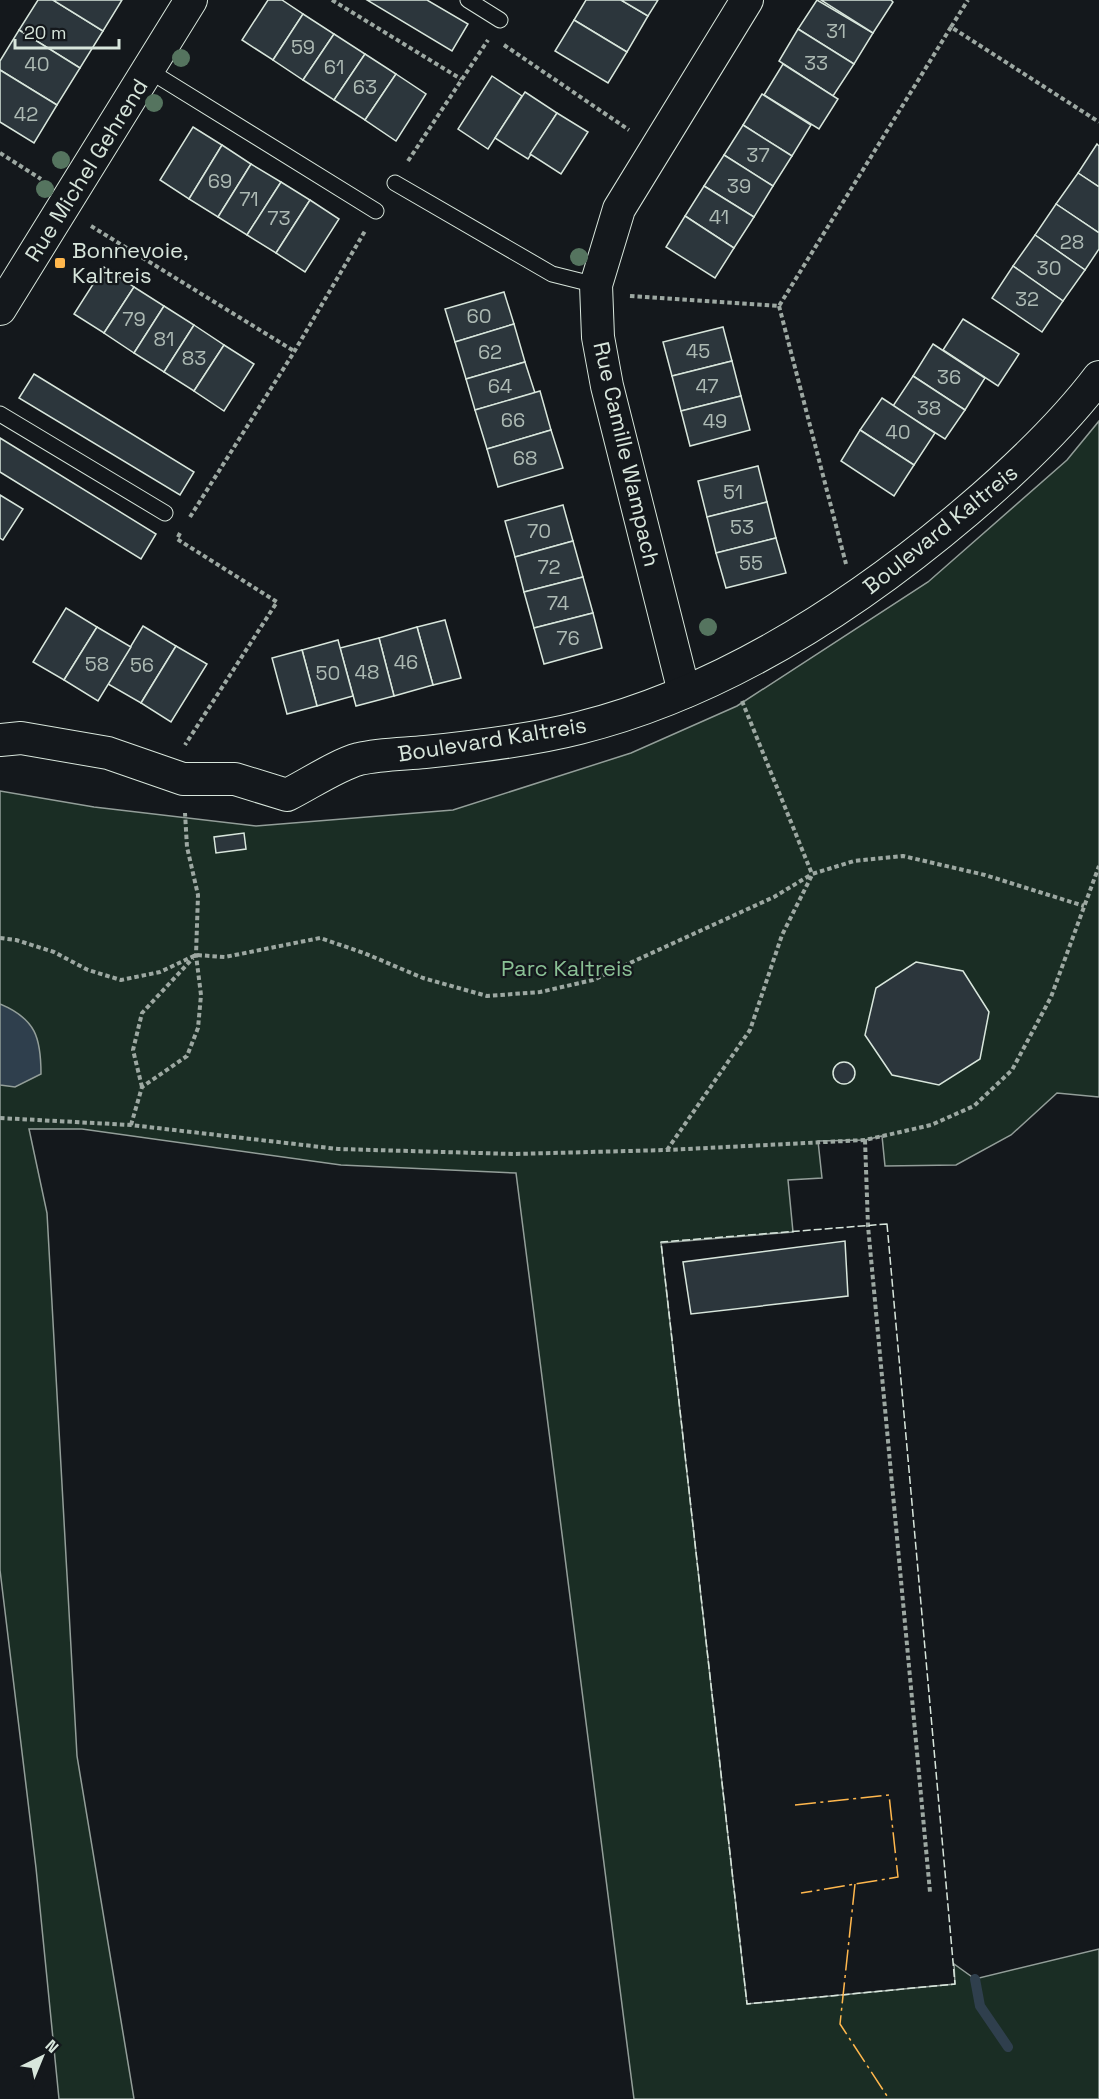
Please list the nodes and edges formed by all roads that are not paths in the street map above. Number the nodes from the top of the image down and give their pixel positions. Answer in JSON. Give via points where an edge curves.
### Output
{"nodes":[{"id":1,"x":191,"y":0,"type":"edge"},
{"id":2,"x":468,"y":0,"type":"edge"},
{"id":3,"x":747,"y":0,"type":"edge"},
{"id":4,"x":500,"y":20,"type":"road end"},
{"id":5,"x":148,"y":70,"type":"junction"},
{"id":6,"x":395,"y":183,"type":"road end"},
{"id":7,"x":376,"y":211,"type":"road end"},
{"id":8,"x":596,"y":285,"type":"junction"},
{"id":9,"x":0,"y":309,"type":"edge"},
{"id":10,"x":1099,"y":377,"type":"edge"},
{"id":11,"x":0,"y":414,"type":"edge"},
{"id":12,"x":165,"y":513,"type":"dead end"},
{"id":13,"x":684,"y":692,"type":"junction"},
{"id":14,"x":0,"y":740,"type":"edge"}],
"edges":[{"from":1,"to":5,"type":"street","name":"Rue Michel Gehrend"},
{"from":2,"to":4,"type":"lane"},
{"from":3,"to":8,"type":"street","name":"Rue Camille Wampach","via":[[619,209]]},
{"from":5,"to":7,"type":"lane"},
{"from":5,"to":9,"type":"street","name":"Rue Michel Gehrend"},
{"from":6,"to":8,"type":"lane","via":[[552,274]]},
{"from":8,"to":13,"type":"street","name":"Rue Camille Wampach","via":[[598,337],[607,386]]},
{"from":10,"to":13,"type":"street","name":"Boulevard Kaltreis","via":[[1009,475],[920,551],[855,598],[730,672]]},
{"from":11,"to":12,"type":"lane"},
{"from":13,"to":14,"type":"street","name":"Boulevard Kaltreis","via":[[578,728],[358,760],[287,795],[235,779],[183,779],[108,753],[21,738]]}]}
